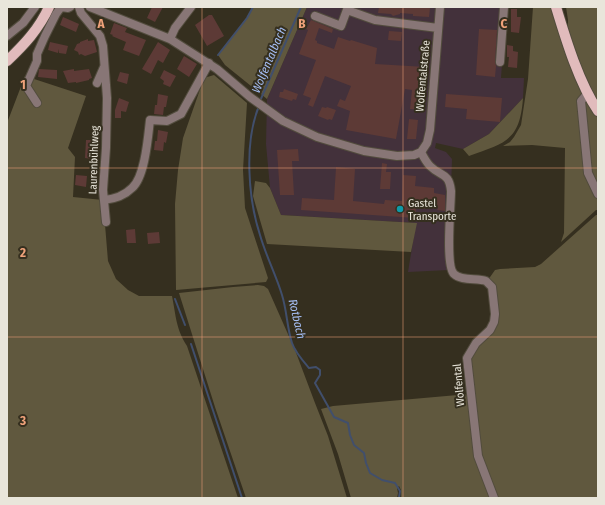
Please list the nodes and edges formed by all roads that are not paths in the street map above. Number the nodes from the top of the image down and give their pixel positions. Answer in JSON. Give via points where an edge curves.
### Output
{"nodes":[{"id":1,"x":35,"y":7,"type":"edge"},
{"id":2,"x":49,"y":7,"type":"edge"},
{"id":3,"x":61,"y":7,"type":"edge"},
{"id":4,"x":70,"y":7,"type":"edge"},
{"id":5,"x":79,"y":7,"type":"edge"},
{"id":6,"x":90,"y":7,"type":"edge"},
{"id":7,"x":191,"y":7,"type":"edge"},
{"id":8,"x":440,"y":7,"type":"edge"},
{"id":9,"x":504,"y":7,"type":"edge"},
{"id":10,"x":556,"y":7,"type":"edge"},
{"id":11,"x":347,"y":9,"type":"edge"},
{"id":12,"x":105,"y":10,"type":"edge"},
{"id":13,"x":315,"y":16,"type":"dead end"},
{"id":14,"x":438,"y":28,"type":"junction"},
{"id":15,"x":7,"y":36,"type":"edge"},
{"id":16,"x":170,"y":39,"type":"junction"},
{"id":17,"x":7,"y":61,"type":"edge"},
{"id":18,"x":500,"y":62,"type":"dead end"},
{"id":19,"x":209,"y":63,"type":"junction"},
{"id":20,"x":105,"y":65,"type":"junction"},
{"id":21,"x":97,"y":83,"type":"dead end"},
{"id":22,"x":587,"y":94,"type":"junction"},
{"id":23,"x":37,"y":103,"type":"dead end"},
{"id":24,"x":598,"y":111,"type":"edge"},
{"id":25,"x":423,"y":149,"type":"junction"},
{"id":26,"x":598,"y":194,"type":"edge"},
{"id":27,"x":104,"y":200,"type":"junction"},
{"id":28,"x":106,"y":222,"type":"dead end"},
{"id":29,"x":494,"y":498,"type":"edge"}],
"edges":[{"from":1,"to":15,"type":"street","via":[[23,23]]},
{"from":2,"to":17,"type":"main road","via":[[32,36]]},
{"from":3,"to":4,"type":"street"},
{"from":3,"to":23,"type":"street","via":[[37,54],[26,86]]},
{"from":5,"to":20,"type":"street","name":"Laurenbühlweg","via":[[100,36]]},
{"from":6,"to":12,"type":"street"},
{"from":7,"to":16,"type":"street"},
{"from":8,"to":14,"type":"street","name":"Wolfentalstraße"},
{"from":9,"to":18,"type":"street"},
{"from":10,"to":22,"type":"main road"},
{"from":11,"to":13,"type":"street","via":[[341,26]]},
{"from":11,"to":14,"type":"street","via":[[375,20]]},
{"from":12,"to":16,"type":"street"},
{"from":14,"to":25,"type":"street","name":"Wolfentalstraße","via":[[430,130]]},
{"from":16,"to":19,"type":"street"},
{"from":19,"to":25,"type":"street","via":[[284,122],[317,137],[357,149],[397,156],[414,155]]},
{"from":19,"to":27,"type":"street","name":"Laurenbühlweg","via":[[181,114],[167,121],[150,120],[140,176],[133,188],[122,195]]},
{"from":20,"to":21,"type":"street"},
{"from":20,"to":27,"type":"street","name":"Laurenbühlweg","via":[[107,98]]},
{"from":22,"to":24,"type":"main road"},
{"from":22,"to":26,"type":"street","via":[[581,101],[588,173]]},
{"from":25,"to":29,"type":"street","name":"Wolfental","via":[[429,166],[445,175],[450,182],[451,270],[455,275],[464,278],[486,280],[492,287],[494,322],[467,358],[478,456]]},
{"from":27,"to":28,"type":"street"}]}
